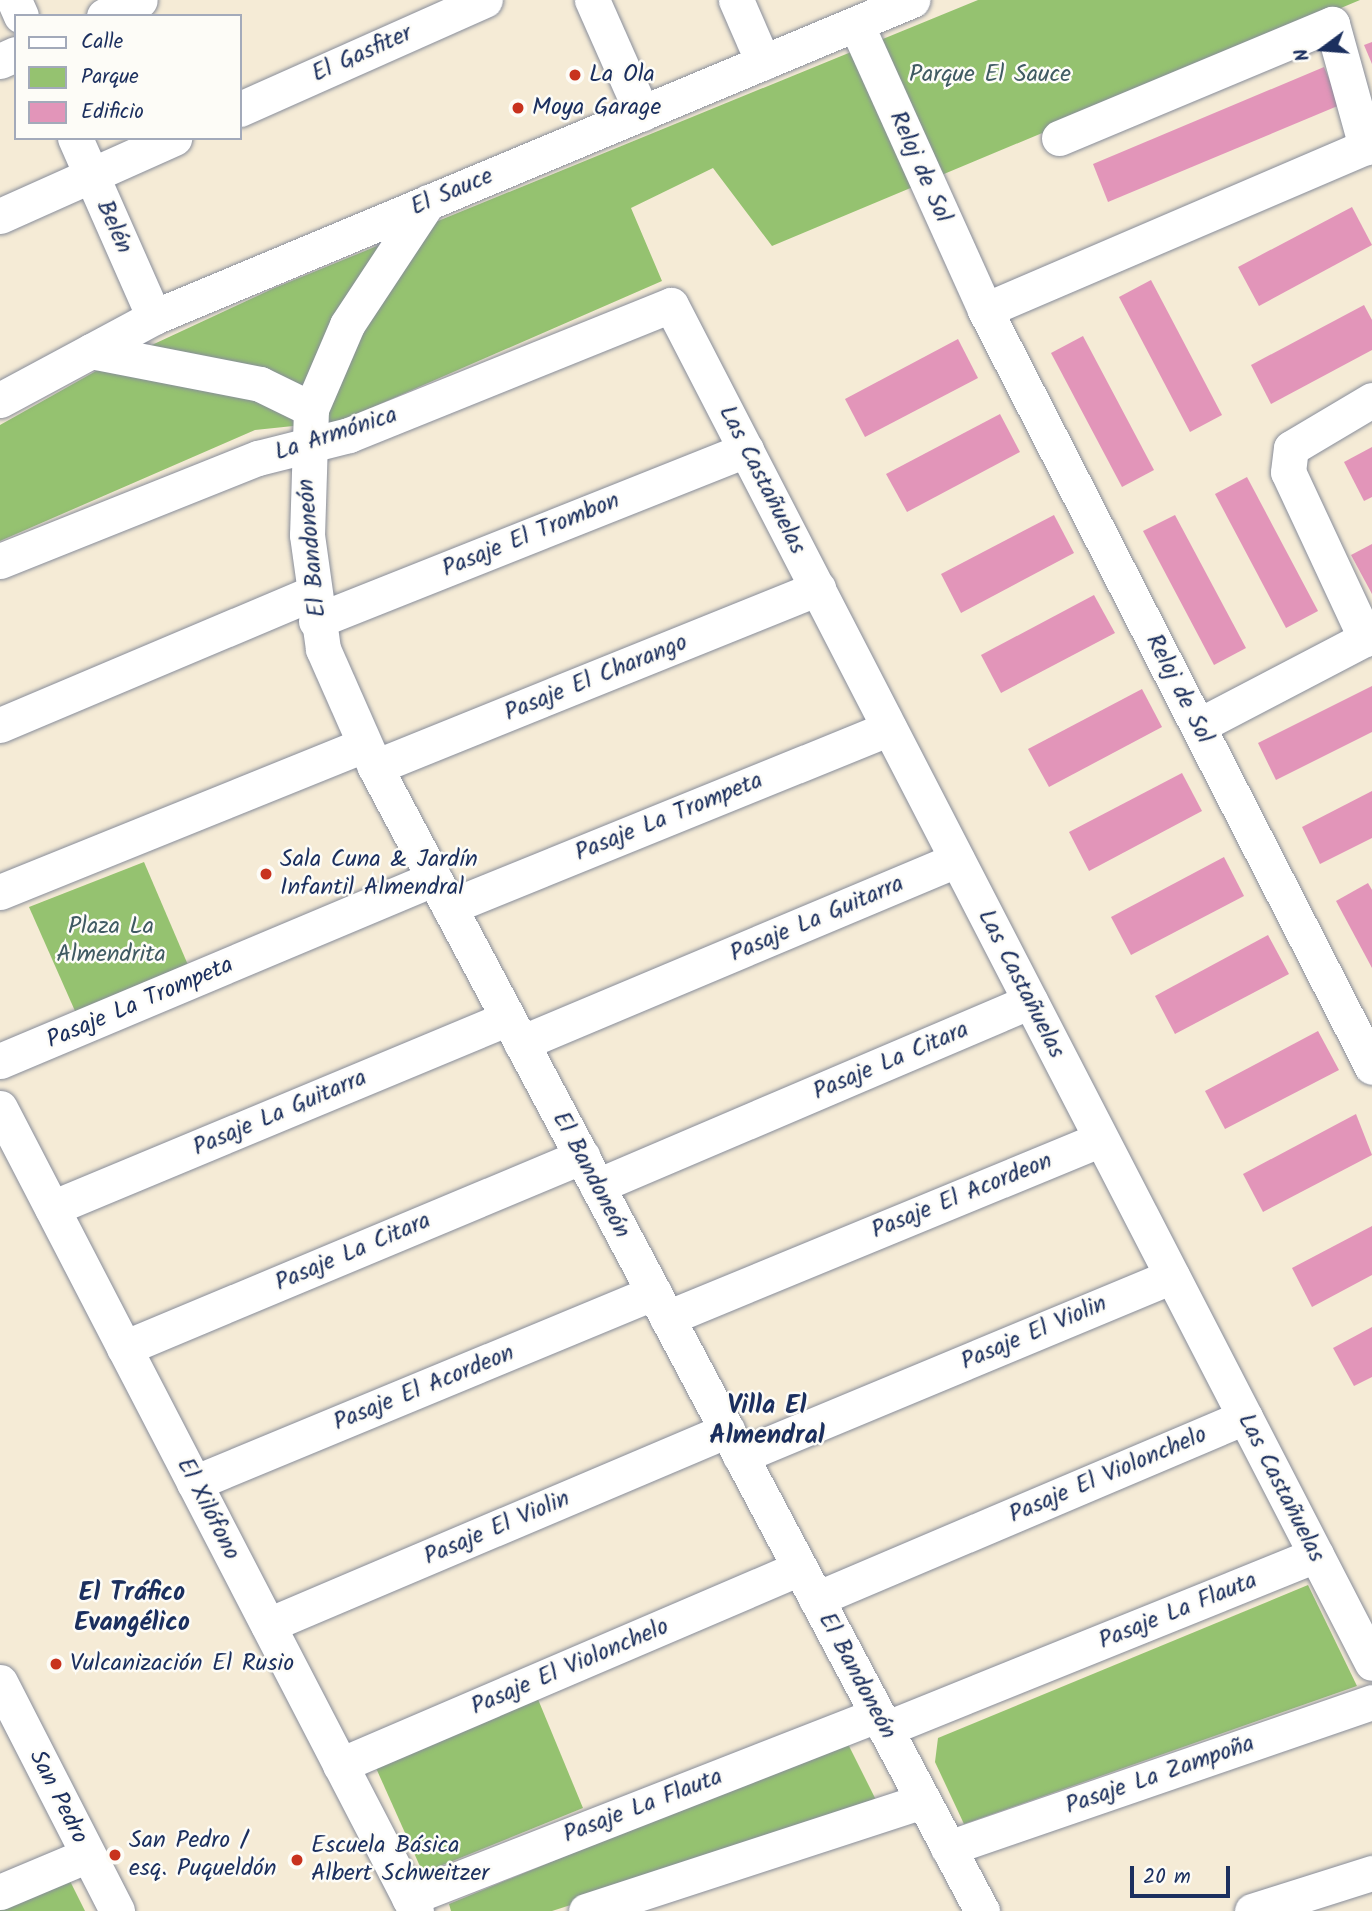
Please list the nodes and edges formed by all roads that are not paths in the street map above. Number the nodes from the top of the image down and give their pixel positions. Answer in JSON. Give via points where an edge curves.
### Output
{"nodes":[{"id":1,"x":139,"y":0,"type":"edge"},
{"id":2,"x":485,"y":0,"type":"edge"},
{"id":3,"x":592,"y":0,"type":"edge"},
{"id":4,"x":736,"y":0,"type":"edge"},
{"id":5,"x":896,"y":3,"type":"edge"},
{"id":6,"x":108,"y":14,"type":"edge"},
{"id":7,"x":856,"y":24,"type":"junction"},
{"id":8,"x":763,"y":62,"type":"junction"},
{"id":9,"x":242,"y":108,"type":"edge"},
{"id":10,"x":642,"y":113,"type":"junction"},
{"id":11,"x":1059,"y":138,"type":"dead end"},
{"id":12,"x":76,"y":140,"type":"edge"},
{"id":13,"x":170,"y":140,"type":"edge"},
{"id":14,"x":1369,"y":145,"type":"edge"},
{"id":15,"x":91,"y":175,"type":"junction"},
{"id":16,"x":428,"y":202,"type":"junction"},
{"id":17,"x":0,"y":216,"type":"edge"},
{"id":18,"x":671,"y":305,"type":"joint"},
{"id":19,"x":985,"y":310,"type":"junction"},
{"id":20,"x":154,"y":317,"type":"junction"},
{"id":21,"x":91,"y":351,"type":"junction"},
{"id":22,"x":0,"y":400,"type":"edge"},
{"id":23,"x":1372,"y":400,"type":"edge"},
{"id":24,"x":311,"y":409,"type":"junction"},
{"id":25,"x":306,"y":446,"type":"junction"},
{"id":26,"x":746,"y":450,"type":"junction"},
{"id":27,"x":0,"y":561,"type":"edge"},
{"id":28,"x":818,"y":588,"type":"junction"},
{"id":29,"x":314,"y":607,"type":"junction"},
{"id":30,"x":1369,"y":637,"type":"edge"},
{"id":31,"x":0,"y":724,"type":"edge"},
{"id":32,"x":1198,"y":726,"type":"junction"},
{"id":33,"x":890,"y":728,"type":"junction"},
{"id":34,"x":369,"y":756,"type":"junction"},
{"id":35,"x":957,"y":860,"type":"junction"},
{"id":36,"x":0,"y":892,"type":"edge"},
{"id":37,"x":442,"y":893,"type":"junction"},
{"id":38,"x":1030,"y":1001,"type":"junction"},
{"id":39,"x":515,"y":1030,"type":"junction"},
{"id":40,"x":0,"y":1061,"type":"edge"},
{"id":41,"x":1372,"y":1067,"type":"edge"},
{"id":42,"x":0,"y":1108,"type":"edge"},
{"id":43,"x":1101,"y":1139,"type":"junction"},
{"id":44,"x":589,"y":1171,"type":"junction"},
{"id":45,"x":52,"y":1208,"type":"junction"},
{"id":46,"x":1172,"y":1276,"type":"junction"},
{"id":47,"x":660,"y":1305,"type":"junction"},
{"id":48,"x":124,"y":1348,"type":"junction"},
{"id":49,"x":1245,"y":1417,"type":"junction"},
{"id":50,"x":733,"y":1443,"type":"junction"},
{"id":51,"x":194,"y":1483,"type":"junction"},
{"id":52,"x":1316,"y":1555,"type":"junction"},
{"id":53,"x":800,"y":1568,"type":"junction"},
{"id":54,"x":816,"y":1599,"type":"junction"},
{"id":55,"x":268,"y":1625,"type":"junction"},
{"id":56,"x":1372,"y":1663,"type":"edge"},
{"id":57,"x":1372,"y":1702,"type":"edge"},
{"id":58,"x":5,"y":1704,"type":"edge"},
{"id":59,"x":881,"y":1722,"type":"junction"},
{"id":60,"x":340,"y":1765,"type":"junction"},
{"id":61,"x":923,"y":1801,"type":"junction"},
{"id":62,"x":948,"y":1848,"type":"junction"},
{"id":63,"x":88,"y":1855,"type":"junction"},
{"id":64,"x":1372,"y":1873,"type":"edge"},
{"id":65,"x":0,"y":1892,"type":"edge"},
{"id":66,"x":413,"y":1904,"type":"edge"},
{"id":67,"x":117,"y":1911,"type":"edge"},
{"id":68,"x":586,"y":1911,"type":"edge"},
{"id":69,"x":982,"y":1911,"type":"edge"},
{"id":70,"x":1252,"y":1911,"type":"edge"}],
"edges":[{"from":1,"to":6,"type":"street"},
{"from":2,"to":9,"type":"street","name":"El Gasfiter"},
{"from":3,"to":10,"type":"street"},
{"from":4,"to":8,"type":"street"},
{"from":5,"to":7,"type":"street","name":"El Sauce"},
{"from":7,"to":8,"type":"street","name":"El Sauce"},
{"from":7,"to":19,"type":"street","name":"Reloj de Sol"},
{"from":8,"to":10,"type":"street","name":"El Sauce"},
{"from":10,"to":16,"type":"street","name":"El Sauce"},
{"from":11,"to":14,"type":"street","via":[[1332,24]]},
{"from":12,"to":15,"type":"street","name":"Belén"},
{"from":13,"to":15,"type":"street"},
{"from":14,"to":19,"type":"street"},
{"from":15,"to":17,"type":"street"},
{"from":15,"to":20,"type":"street","name":"Belén"},
{"from":16,"to":20,"type":"street","name":"El Sauce"},
{"from":16,"to":24,"type":"street","name":"El Bandoneón","via":[[366,293]]},
{"from":18,"to":25,"type":"street","name":"La Armónica","via":[[349,435]]},
{"from":18,"to":26,"type":"street","name":"Las Castañuelas"},
{"from":19,"to":32,"type":"street","name":"Reloj de Sol"},
{"from":20,"to":21,"type":"street","name":"El Sauce"},
{"from":21,"to":22,"type":"street","name":"El Sauce"},
{"from":21,"to":24,"type":"street","via":[[260,384]]},
{"from":23,"to":30,"type":"street","via":[[1291,448],[1288,472]]},
{"from":24,"to":25,"type":"street","name":"El Bandoneón"},
{"from":25,"to":27,"type":"street","name":"La Armónica","via":[[258,458]]},
{"from":25,"to":29,"type":"street","name":"El Bandoneón"},
{"from":26,"to":28,"type":"street","name":"Las Castañuelas"},
{"from":26,"to":29,"type":"street","name":"Pasaje El Trombon"},
{"from":28,"to":33,"type":"street","name":"Las Castañuelas"},
{"from":28,"to":34,"type":"street","name":"Pasaje El Charango"},
{"from":29,"to":31,"type":"street","name":"Pasaje El Trombon"},
{"from":29,"to":34,"type":"street","name":"El Bandoneón","via":[[335,684]]},
{"from":30,"to":32,"type":"street"},
{"from":32,"to":41,"type":"street","name":"Reloj de Sol"},
{"from":33,"to":35,"type":"street","name":"Las Castañuelas"},
{"from":33,"to":37,"type":"street","name":"Pasaje La Trompeta"},
{"from":34,"to":36,"type":"street","name":"Pasaje El Charango"},
{"from":34,"to":37,"type":"street","name":"El Bandoneón"},
{"from":35,"to":38,"type":"street","name":"Las Castañuelas"},
{"from":35,"to":39,"type":"street","name":"Pasaje La Guitarra"},
{"from":37,"to":39,"type":"street","name":"El Bandoneón"},
{"from":37,"to":40,"type":"street","name":"Pasaje La Trompeta"},
{"from":38,"to":43,"type":"street","name":"Las Castañuelas"},
{"from":38,"to":44,"type":"street","name":"Pasaje La Citara"},
{"from":39,"to":44,"type":"street","name":"El Bandoneón"},
{"from":39,"to":45,"type":"street","name":"Pasaje La Guitarra"},
{"from":42,"to":45,"type":"street","name":"El Xilófono"},
{"from":43,"to":46,"type":"street","name":"Las Castañuelas"},
{"from":43,"to":47,"type":"street","name":"Pasaje El Acordeon"},
{"from":44,"to":47,"type":"street","name":"El Bandoneón"},
{"from":44,"to":48,"type":"street","name":"Pasaje La Citara"},
{"from":45,"to":48,"type":"street","name":"El Xilófono"},
{"from":46,"to":49,"type":"street","name":"Las Castañuelas"},
{"from":46,"to":50,"type":"street","name":"Pasaje El Violin"},
{"from":47,"to":50,"type":"street","name":"El Bandoneón"},
{"from":47,"to":51,"type":"street","name":"Pasaje El Acordeon"},
{"from":48,"to":51,"type":"street","name":"El Xilófono"},
{"from":49,"to":52,"type":"street","name":"Las Castañuelas"},
{"from":49,"to":54,"type":"street","name":"Pasaje El Violonchelo"},
{"from":50,"to":53,"type":"street","name":"El Bandoneón"},
{"from":50,"to":55,"type":"street","name":"Pasaje El Violin"},
{"from":51,"to":55,"type":"street","name":"El Xilófono"},
{"from":52,"to":56,"type":"street","name":"Las Castañuelas"},
{"from":52,"to":59,"type":"street","name":"Pasaje La Flauta"},
{"from":53,"to":54,"type":"street","name":"El Bandoneón"},
{"from":53,"to":60,"type":"street","name":"Pasaje El Violonchelo"},
{"from":54,"to":59,"type":"street","name":"El Bandoneón"},
{"from":55,"to":60,"type":"street","name":"El Xilófono"},
{"from":57,"to":62,"type":"street","name":"Pasaje La Zampoña"},
{"from":58,"to":63,"type":"street","name":"San Pedro"},
{"from":59,"to":61,"type":"street","name":"El Bandoneón"},
{"from":59,"to":66,"type":"street","name":"Pasaje La Flauta"},
{"from":60,"to":66,"type":"street","name":"El Xilófono"},
{"from":61,"to":62,"type":"street","name":"El Bandoneón"},
{"from":61,"to":68,"type":"street"},
{"from":62,"to":69,"type":"street","name":"El Bandoneón"},
{"from":63,"to":65,"type":"street"},
{"from":63,"to":67,"type":"street","name":"San Pedro"},
{"from":64,"to":70,"type":"street"}]}
